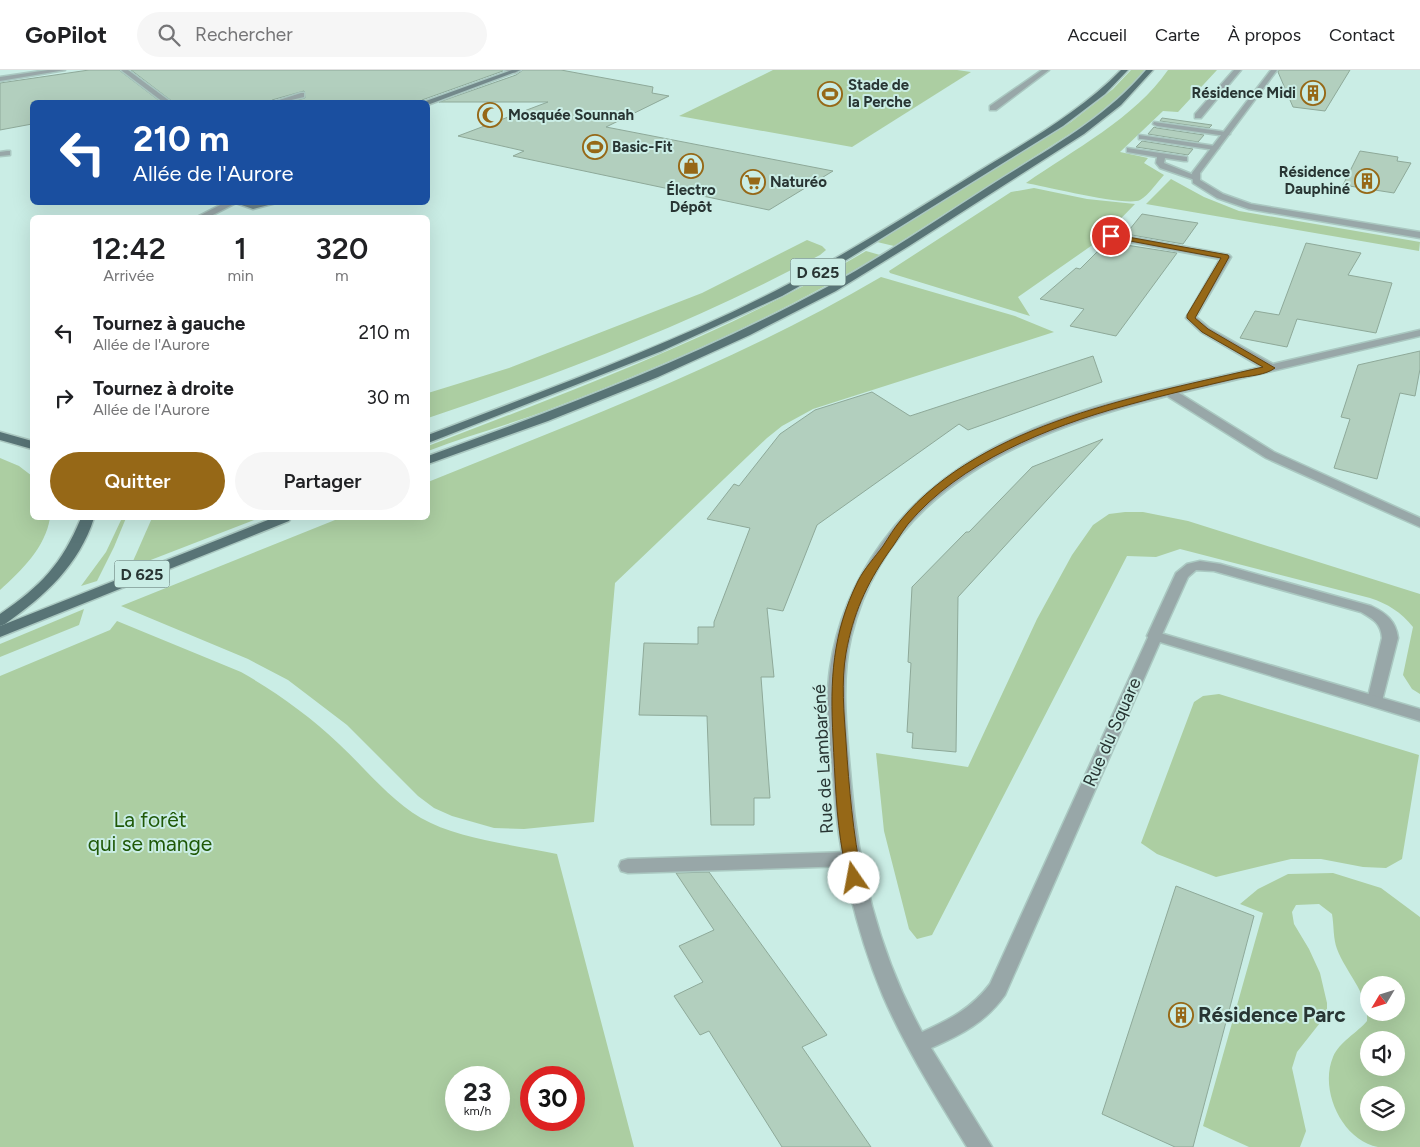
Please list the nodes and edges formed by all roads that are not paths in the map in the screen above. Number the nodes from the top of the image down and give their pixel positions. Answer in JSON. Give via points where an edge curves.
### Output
{"nodes":[{"id":1,"x":62,"y":70,"type":"edge"},
{"id":2,"x":124,"y":70,"type":"edge"},
{"id":3,"x":513,"y":70,"type":"edge"},
{"id":4,"x":1046,"y":70,"type":"edge"},
{"id":5,"x":1125,"y":70,"type":"edge"},
{"id":6,"x":1150,"y":70,"type":"edge"},
{"id":7,"x":1238,"y":70,"type":"edge"},
{"id":8,"x":1274,"y":70,"type":"edge"},
{"id":9,"x":0,"y":79,"type":"edge"},
{"id":10,"x":301,"y":95,"type":"dead end"},
{"id":11,"x":164,"y":100,"type":"edge"},
{"id":12,"x":284,"y":100,"type":"edge"},
{"id":13,"x":430,"y":101,"type":"edge"},
{"id":14,"x":993,"y":108,"type":"dead end"},
{"id":15,"x":1198,"y":116,"type":"dead end"},
{"id":16,"x":1157,"y":124,"type":"dead end"},
{"id":17,"x":1226,"y":134,"type":"junction"},
{"id":18,"x":1142,"y":137,"type":"dead end"},
{"id":19,"x":1215,"y":148,"type":"junction"},
{"id":20,"x":1130,"y":150,"type":"dead end"},
{"id":21,"x":1161,"y":155,"type":"junction"},
{"id":22,"x":1184,"y":159,"type":"dead end"},
{"id":23,"x":1195,"y":178,"type":"junction"},
{"id":24,"x":229,"y":205,"type":"edge"},
{"id":25,"x":246,"y":205,"type":"edge"},
{"id":26,"x":269,"y":205,"type":"edge"},
{"id":27,"x":206,"y":215,"type":"edge"},
{"id":28,"x":1420,"y":235,"type":"edge"},
{"id":29,"x":1111,"y":236,"type":"dead end"},
{"id":30,"x":1420,"y":333,"type":"edge"},
{"id":31,"x":1271,"y":368,"type":"junction"},
{"id":32,"x":1169,"y":392,"type":"junction"},
{"id":33,"x":0,"y":436,"type":"edge"},
{"id":34,"x":430,"y":438,"type":"edge"},
{"id":35,"x":30,"y":444,"type":"edge"},
{"id":36,"x":430,"y":459,"type":"edge"},
{"id":37,"x":86,"y":520,"type":"edge"},
{"id":38,"x":279,"y":520,"type":"edge"},
{"id":39,"x":1420,"y":523,"type":"edge"},
{"id":40,"x":0,"y":621,"type":"edge"},
{"id":41,"x":0,"y":632,"type":"edge"},
{"id":42,"x":1155,"y":636,"type":"junction"},
{"id":43,"x":1375,"y":702,"type":"junction"},
{"id":44,"x":1420,"y":715,"type":"edge"},
{"id":45,"x":850,"y":859,"type":"junction"},
{"id":46,"x":628,"y":866,"type":"dead end"},
{"id":47,"x":917,"y":1044,"type":"junction"},
{"id":48,"x":980,"y":1147,"type":"edge"}],
"edges":[{"from":1,"to":9,"type":"street"},
{"from":2,"to":11,"type":"street"},
{"from":3,"to":13,"type":"street"},
{"from":4,"to":14,"type":"street"},
{"from":5,"to":34,"type":"main road","number":"D 625","via":[[1103,93],[1060,124],[786,290],[658,349]]},
{"from":6,"to":36,"type":"main road","number":"D 625","via":[[1125,98],[1087,127],[876,262],[807,302],[629,384]]},
{"from":7,"to":15,"type":"street"},
{"from":8,"to":17,"type":"street"},
{"from":10,"to":12,"type":"street"},
{"from":16,"to":17,"type":"street"},
{"from":17,"to":19,"type":"street"},
{"from":18,"to":19,"type":"street"},
{"from":19,"to":23,"type":"street"},
{"from":20,"to":21,"type":"street"},
{"from":21,"to":22,"type":"street"},
{"from":21,"to":23,"type":"street","via":[[1163,166]]},
{"from":23,"to":28,"type":"street","via":[[1211,191],[1263,209]]},
{"from":24,"to":27,"type":"street"},
{"from":25,"to":26,"type":"street","via":[[260,209]]},
{"from":29,"to":31,"type":"street","via":[[1226,257],[1191,318],[1205,330]]},
{"from":30,"to":31,"type":"street","name":"Rue de Lambaréné"},
{"from":31,"to":32,"type":"street","name":"Rue de Lambaréné"},
{"from":32,"to":39,"type":"street","via":[[1270,455]]},
{"from":32,"to":45,"type":"street","name":"Rue de Lambaréné","via":[[1068,420],[988,456],[957,475],[916,509],[874,564],[850,614],[838,673],[843,797]]},
{"from":33,"to":35,"type":"main road"},
{"from":37,"to":40,"type":"main road","via":[[79,541],[64,565]]},
{"from":38,"to":41,"type":"main road","number":"D 625"},
{"from":42,"to":43,"type":"street"},
{"from":42,"to":43,"type":"street","name":"Rue du Square","via":[[1181,576],[1192,566],[1215,567],[1366,609],[1387,621],[1390,631]]},
{"from":42,"to":47,"type":"street","name":"Rue du Square","via":[[998,989],[972,1018]]},
{"from":43,"to":44,"type":"street"},
{"from":45,"to":46,"type":"street"},
{"from":45,"to":47,"type":"street","name":"Rue de Lambaréné","via":[[877,955]]},
{"from":47,"to":48,"type":"street","name":"Rue de Lambaréné"}]}
